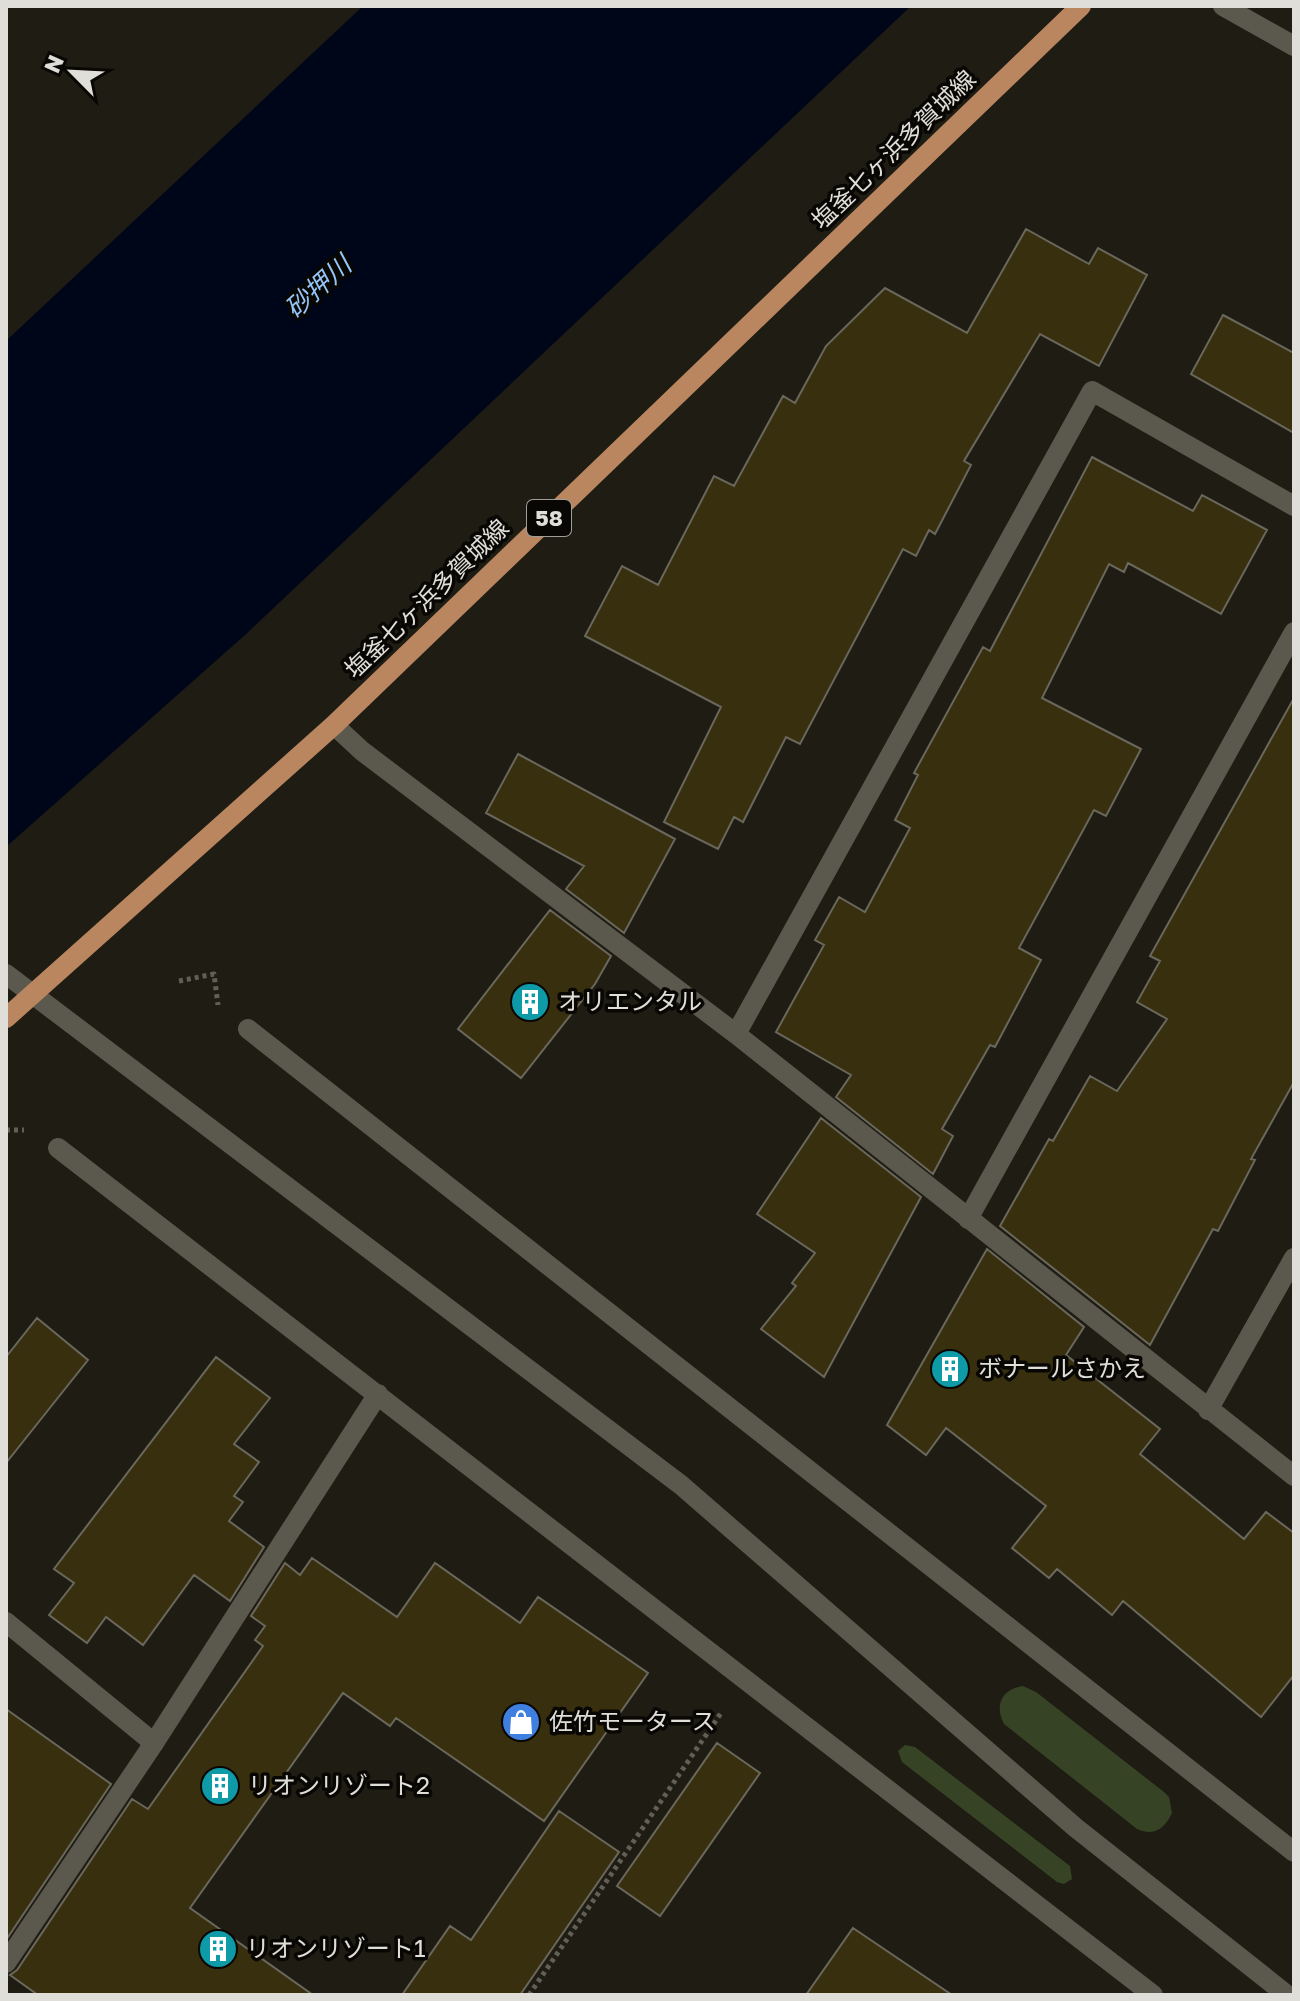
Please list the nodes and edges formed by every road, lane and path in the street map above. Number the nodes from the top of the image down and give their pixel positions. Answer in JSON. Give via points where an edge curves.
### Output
{"nodes":[{"id":1,"x":1081,"y":6,"type":"edge"},
{"id":2,"x":1223,"y":6,"type":"edge"},
{"id":3,"x":1294,"y":46,"type":"edge"},
{"id":4,"x":1294,"y":506,"type":"edge"},
{"id":5,"x":1294,"y":632,"type":"edge"},
{"id":6,"x":334,"y":725,"type":"junction"},
{"id":7,"x":6,"y":974,"type":"edge"},
{"id":8,"x":202,"y":976,"type":"dead end"},
{"id":9,"x":179,"y":981,"type":"dead end"},
{"id":10,"x":32,"y":994,"type":"junction"},
{"id":11,"x":6,"y":1018,"type":"edge"},
{"id":12,"x":248,"y":1029,"type":"dead end"},
{"id":13,"x":736,"y":1034,"type":"junction"},
{"id":14,"x":58,"y":1148,"type":"dead end"},
{"id":15,"x":968,"y":1219,"type":"junction"},
{"id":16,"x":1294,"y":1258,"type":"edge"},
{"id":17,"x":378,"y":1394,"type":"junction"},
{"id":18,"x":1208,"y":1410,"type":"junction"},
{"id":19,"x":1294,"y":1476,"type":"edge"},
{"id":20,"x":6,"y":1622,"type":"edge"},
{"id":21,"x":744,"y":1679,"type":"junction"},
{"id":22,"x":154,"y":1743,"type":"junction"},
{"id":23,"x":1294,"y":1852,"type":"edge"},
{"id":24,"x":6,"y":1963,"type":"edge"},
{"id":25,"x":529,"y":1995,"type":"edge"},
{"id":26,"x":1153,"y":1995,"type":"edge"},
{"id":27,"x":1287,"y":1995,"type":"edge"}],
"edges":[{"from":1,"to":6,"type":"main road","name":"塩釜七ヶ浜多賀城線","number":"58"},
{"from":2,"to":3,"type":"street"},
{"from":4,"to":13,"type":"street","via":[[1092,391]]},
{"from":5,"to":15,"type":"street"},
{"from":6,"to":10,"type":"main road","name":"塩釜七ヶ浜多賀城線","number":"58"},
{"from":6,"to":13,"type":"street"},
{"from":7,"to":10,"type":"street"},
{"from":8,"to":9,"type":"path"},
{"from":10,"to":11,"type":"main road","name":"塩釜七ヶ浜多賀城線","number":"58"},
{"from":10,"to":27,"type":"street","via":[[681,1485],[1076,1828]]},
{"from":12,"to":23,"type":"street"},
{"from":13,"to":15,"type":"street"},
{"from":14,"to":17,"type":"street"},
{"from":15,"to":18,"type":"street"},
{"from":16,"to":18,"type":"street"},
{"from":17,"to":21,"type":"street"},
{"from":17,"to":22,"type":"street"},
{"from":18,"to":19,"type":"street"},
{"from":20,"to":22,"type":"street"},
{"from":21,"to":25,"type":"path"},
{"from":21,"to":26,"type":"street"},
{"from":22,"to":24,"type":"street"}]}
